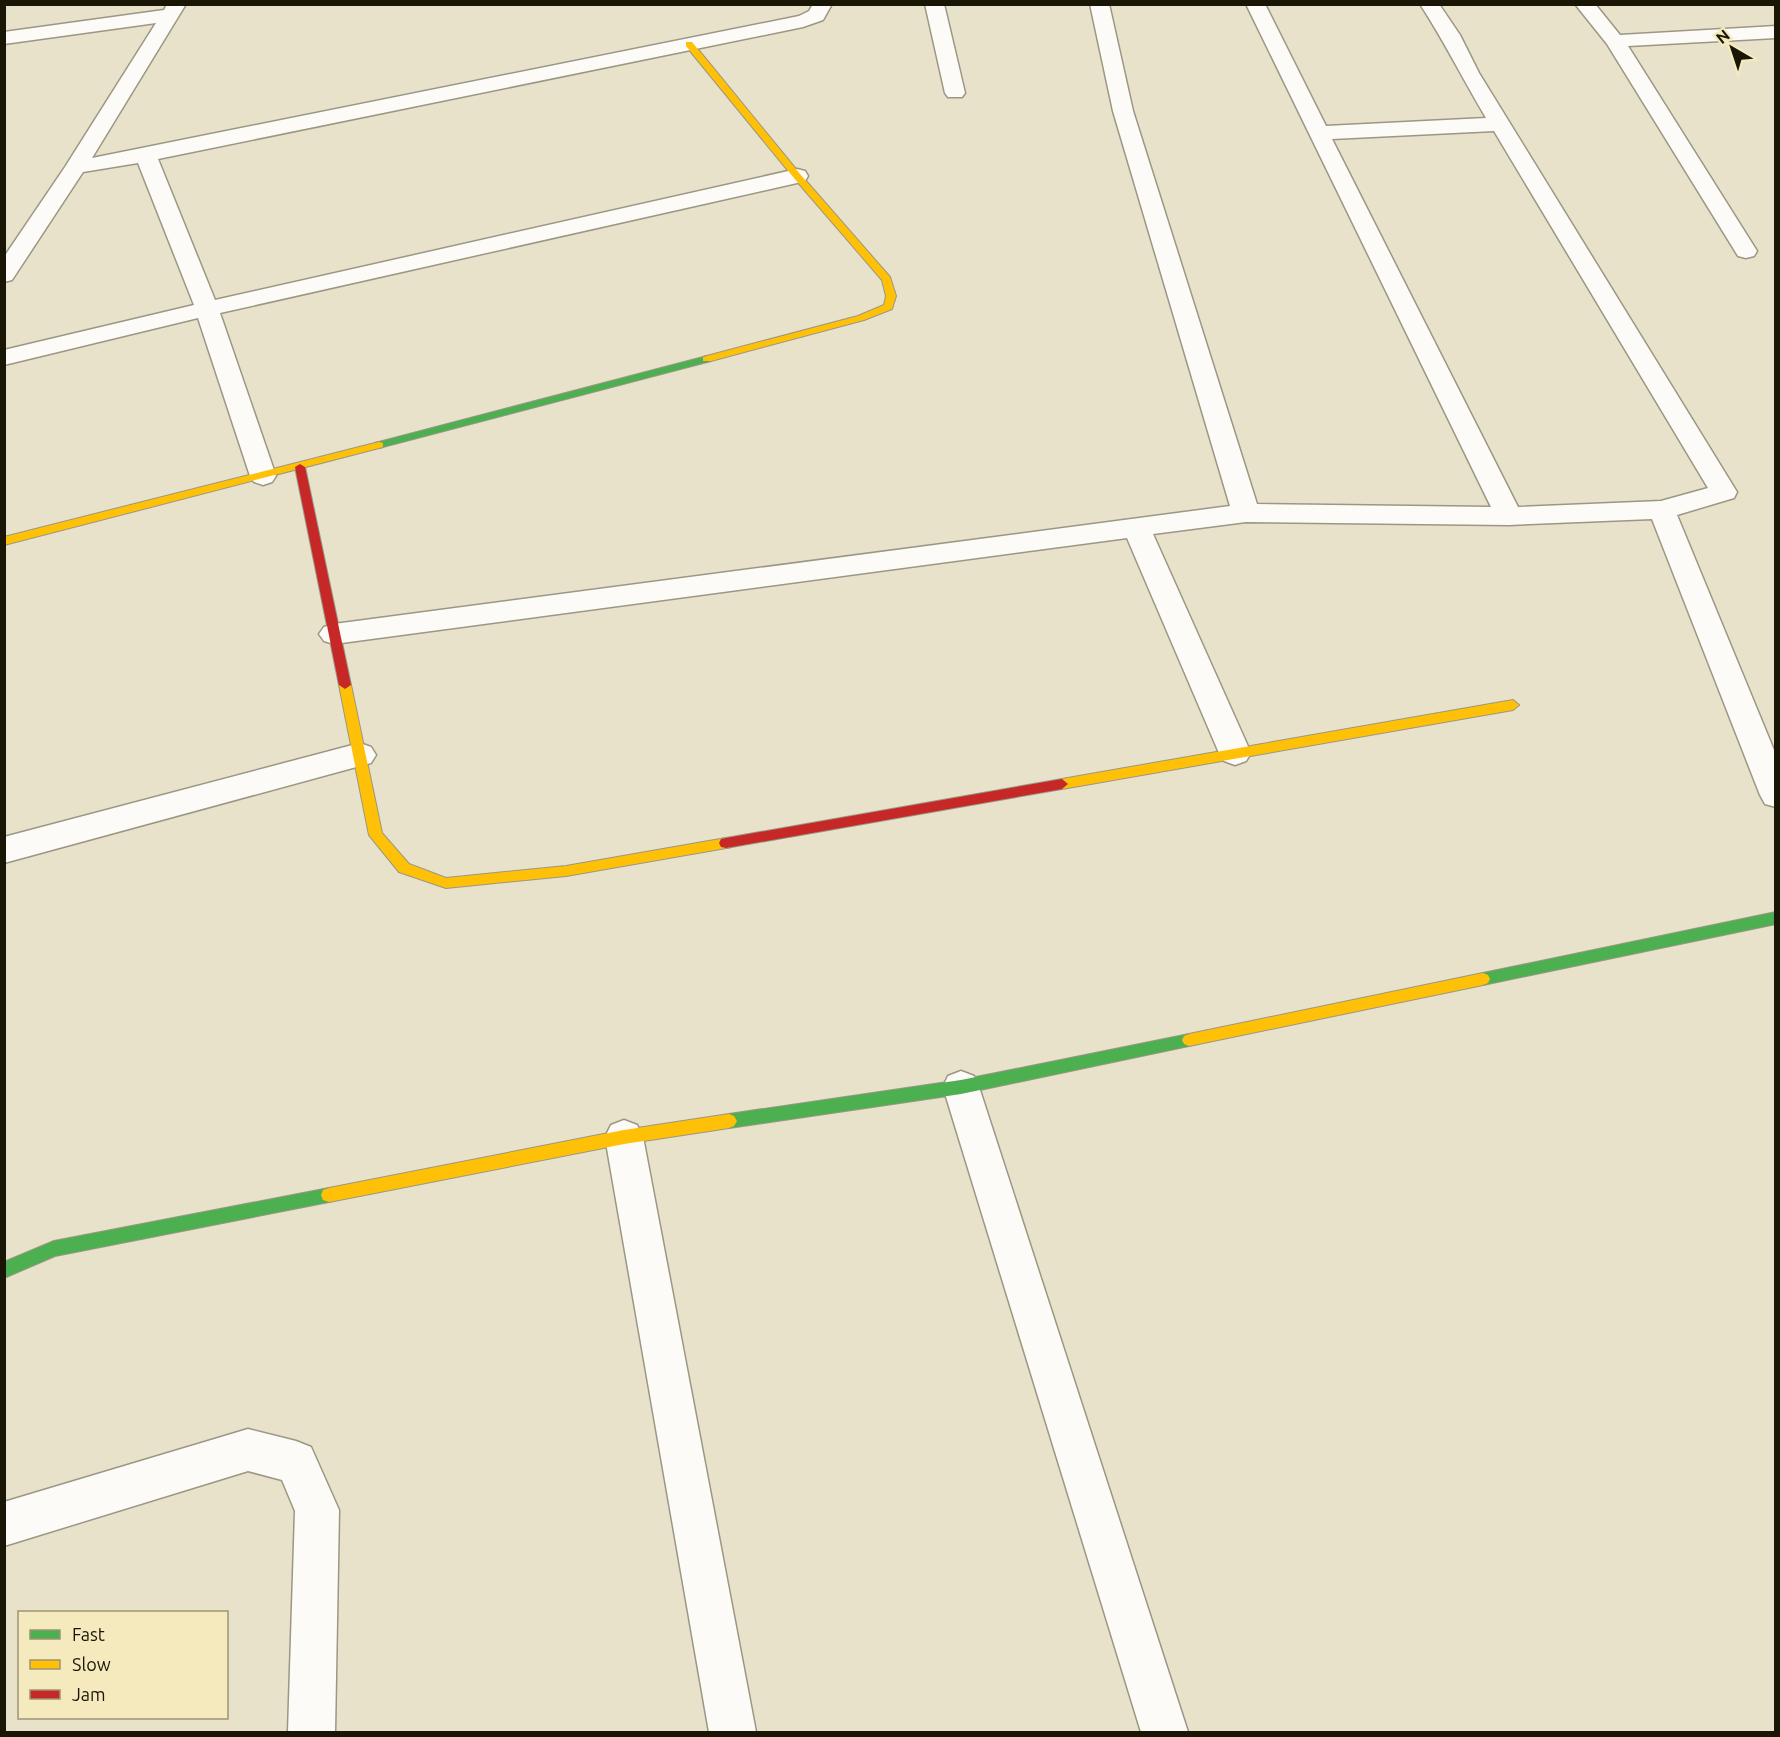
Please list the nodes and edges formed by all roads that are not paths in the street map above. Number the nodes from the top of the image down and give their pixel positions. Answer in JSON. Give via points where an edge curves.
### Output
{"nodes":[{"id":1,"x":823,"y":4,"type":"edge"},
{"id":2,"x":934,"y":4,"type":"edge"},
{"id":3,"x":1099,"y":4,"type":"edge"},
{"id":4,"x":1255,"y":4,"type":"edge"},
{"id":5,"x":1429,"y":4,"type":"edge"},
{"id":6,"x":1584,"y":4,"type":"edge"},
{"id":7,"x":174,"y":10,"type":"edge"},
{"id":8,"x":1776,"y":32,"type":"edge"},
{"id":9,"x":4,"y":38,"type":"edge"},
{"id":10,"x":1615,"y":41,"type":"junction"},
{"id":11,"x":689,"y":44,"type":"junction"},
{"id":12,"x":955,"y":93,"type":"dead end"},
{"id":13,"x":1502,"y":124,"type":"junction"},
{"id":14,"x":1320,"y":133,"type":"junction"},
{"id":15,"x":146,"y":155,"type":"junction"},
{"id":16,"x":76,"y":167,"type":"junction"},
{"id":17,"x":797,"y":176,"type":"junction"},
{"id":18,"x":1746,"y":251,"type":"dead end"},
{"id":19,"x":4,"y":275,"type":"edge"},
{"id":20,"x":207,"y":309,"type":"junction"},
{"id":21,"x":4,"y":358,"type":"edge"},
{"id":22,"x":300,"y":467,"type":"junction"},
{"id":23,"x":263,"y":477,"type":"junction"},
{"id":24,"x":1662,"y":510,"type":"junction"},
{"id":25,"x":1246,"y":513,"type":"junction"},
{"id":26,"x":1509,"y":516,"type":"junction"},
{"id":27,"x":1136,"y":527,"type":"junction"},
{"id":28,"x":4,"y":541,"type":"edge"},
{"id":29,"x":334,"y":634,"type":"junction"},
{"id":30,"x":1513,"y":705,"type":"dead end"},
{"id":31,"x":1235,"y":753,"type":"junction"},
{"id":32,"x":360,"y":755,"type":"junction"},
{"id":33,"x":1776,"y":795,"type":"edge"},
{"id":34,"x":4,"y":850,"type":"edge"},
{"id":35,"x":1776,"y":918,"type":"edge"},
{"id":36,"x":961,"y":1087,"type":"junction"},
{"id":37,"x":624,"y":1137,"type":"junction"},
{"id":38,"x":4,"y":1270,"type":"edge"},
{"id":39,"x":4,"y":1524,"type":"edge"},
{"id":40,"x":312,"y":1732,"type":"edge"},
{"id":41,"x":733,"y":1732,"type":"edge"},
{"id":42,"x":1165,"y":1732,"type":"edge"}],
"edges":[{"from":1,"to":11,"type":"street","via":[[815,17],[803,21]]},
{"from":2,"to":12,"type":"street"},
{"from":3,"to":25,"type":"street","via":[[1123,111]]},
{"from":4,"to":14,"type":"street"},
{"from":5,"to":13,"type":"street"},
{"from":6,"to":10,"type":"street"},
{"from":7,"to":9,"type":"street"},
{"from":7,"to":16,"type":"street"},
{"from":8,"to":10,"type":"street"},
{"from":10,"to":18,"type":"street"},
{"from":11,"to":15,"type":"street"},
{"from":11,"to":17,"type":"street"},
{"from":13,"to":14,"type":"street"},
{"from":13,"to":24,"type":"street","via":[[1724,492]]},
{"from":14,"to":26,"type":"street"},
{"from":15,"to":16,"type":"street"},
{"from":15,"to":20,"type":"street"},
{"from":16,"to":19,"type":"street"},
{"from":17,"to":20,"type":"street"},
{"from":17,"to":22,"type":"street","via":[[887,279],[889,307],[849,321]]},
{"from":20,"to":21,"type":"street"},
{"from":20,"to":23,"type":"street"},
{"from":22,"to":23,"type":"street"},
{"from":22,"to":29,"type":"street"},
{"from":23,"to":28,"type":"street"},
{"from":24,"to":26,"type":"street"},
{"from":24,"to":33,"type":"street"},
{"from":25,"to":26,"type":"street"},
{"from":25,"to":27,"type":"street"},
{"from":27,"to":29,"type":"street"},
{"from":27,"to":31,"type":"street"},
{"from":29,"to":32,"type":"street"},
{"from":30,"to":31,"type":"street"},
{"from":31,"to":32,"type":"street","via":[[578,868],[446,883],[404,868],[376,835]]},
{"from":32,"to":34,"type":"street"},
{"from":35,"to":36,"type":"street"},
{"from":36,"to":37,"type":"street"},
{"from":36,"to":42,"type":"street"},
{"from":37,"to":38,"type":"street","via":[[54,1249]]},
{"from":37,"to":41,"type":"street"},
{"from":39,"to":40,"type":"street","via":[[248,1450],[296,1462],[317,1510]]}]}
